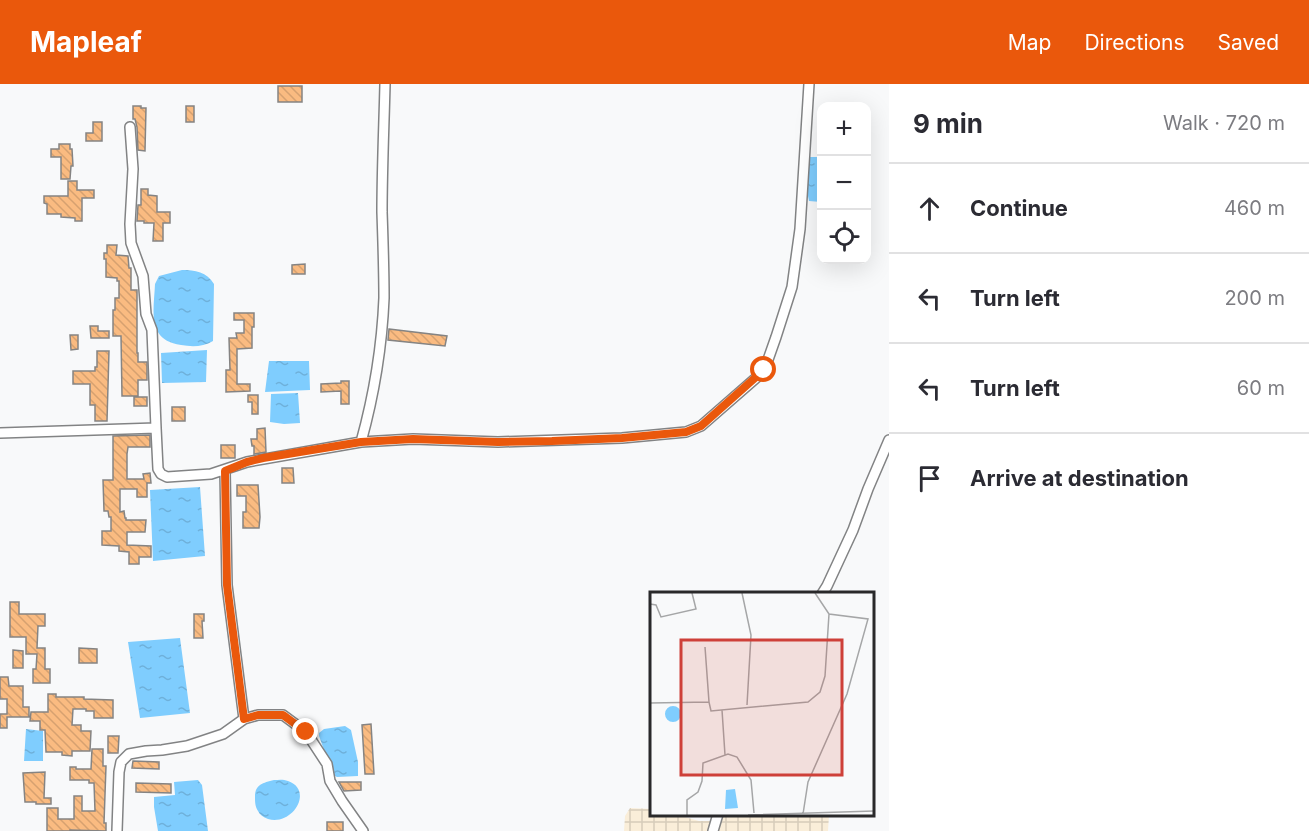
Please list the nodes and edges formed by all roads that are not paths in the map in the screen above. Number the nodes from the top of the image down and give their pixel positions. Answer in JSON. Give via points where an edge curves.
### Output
{"nodes":[{"id":1,"x":385,"y":84,"type":"edge"},
{"id":2,"x":808,"y":84,"type":"edge"},
{"id":3,"x":130,"y":127,"type":"dead end"},
{"id":4,"x":156,"y":428,"type":"junction"},
{"id":5,"x":0,"y":433,"type":"edge"},
{"id":6,"x":889,"y":440,"type":"edge"},
{"id":7,"x":361,"y":442,"type":"junction"},
{"id":8,"x":225,"y":471,"type":"junction"},
{"id":9,"x":823,"y":592,"type":"edge"},
{"id":10,"x":244,"y":719,"type":"junction"},
{"id":11,"x":717,"y":816,"type":"edge"},
{"id":12,"x":117,"y":831,"type":"edge"},
{"id":13,"x":363,"y":831,"type":"edge"},
{"id":14,"x":713,"y":831,"type":"edge"}],
"edges":[{"from":1,"to":7,"type":"street","via":[[384,300],[375,381]]},
{"from":2,"to":7,"type":"street","via":[[800,229],[792,287],[764,370],[701,426],[686,432],[622,438]]},
{"from":3,"to":4,"type":"street","via":[[131,243],[143,276],[146,314],[152,330]]},
{"from":4,"to":5,"type":"street"},
{"from":4,"to":8,"type":"street","via":[[161,474],[167,477]]},
{"from":6,"to":9,"type":"street"},
{"from":7,"to":8,"type":"street","via":[[255,460]]},
{"from":8,"to":10,"type":"street","via":[[227,585]]},
{"from":10,"to":12,"type":"street","via":[[223,734],[187,746],[129,754],[118,772]]},
{"from":10,"to":13,"type":"street","via":[[283,715],[306,732],[327,764],[330,781]]},
{"from":11,"to":14,"type":"street"}]}
